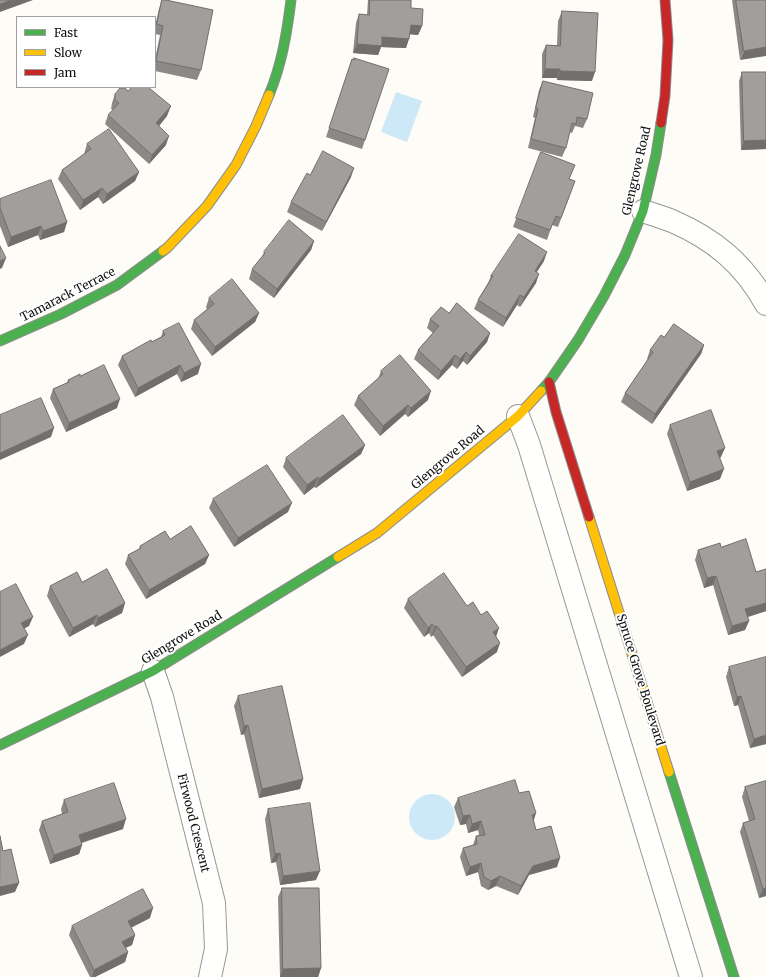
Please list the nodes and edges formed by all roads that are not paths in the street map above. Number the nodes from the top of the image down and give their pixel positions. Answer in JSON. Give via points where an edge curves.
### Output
{"nodes":[{"id":1,"x":291,"y":0,"type":"edge"},
{"id":2,"x":665,"y":0,"type":"edge"},
{"id":3,"x":643,"y":211,"type":"junction"},
{"id":4,"x":766,"y":304,"type":"edge"},
{"id":5,"x":0,"y":341,"type":"edge"},
{"id":6,"x":548,"y":382,"type":"junction"},
{"id":7,"x":518,"y":416,"type":"junction"},
{"id":8,"x":153,"y":671,"type":"junction"},
{"id":9,"x":0,"y":745,"type":"edge"},
{"id":10,"x":210,"y":977,"type":"edge"},
{"id":11,"x":691,"y":977,"type":"edge"},
{"id":12,"x":734,"y":977,"type":"edge"}],
"edges":[{"from":1,"to":5,"type":"street","name":"Tamarack Terrace","via":[[287,33],[276,78],[236,165],[207,206],[167,248],[117,285]]},
{"from":2,"to":3,"type":"street","name":"Glengrove Road","via":[[668,40],[665,96],[656,154]]},
{"from":3,"to":4,"type":"street","via":[[684,226],[726,252],[747,275]]},
{"from":3,"to":6,"type":"street","name":"Glengrove Road","via":[[604,296],[578,340]]},
{"from":6,"to":7,"type":"street","name":"Glengrove Road"},
{"from":6,"to":12,"type":"street","name":"Spruce Grove Boulevard"},
{"from":7,"to":8,"type":"street","name":"Glengrove Road","via":[[377,533]]},
{"from":7,"to":11,"type":"street"},
{"from":8,"to":9,"type":"street","name":"Glengrove Road"},
{"from":8,"to":10,"type":"street","name":"Firwood Crescent","via":[[162,697],[214,903],[216,949]]}]}
